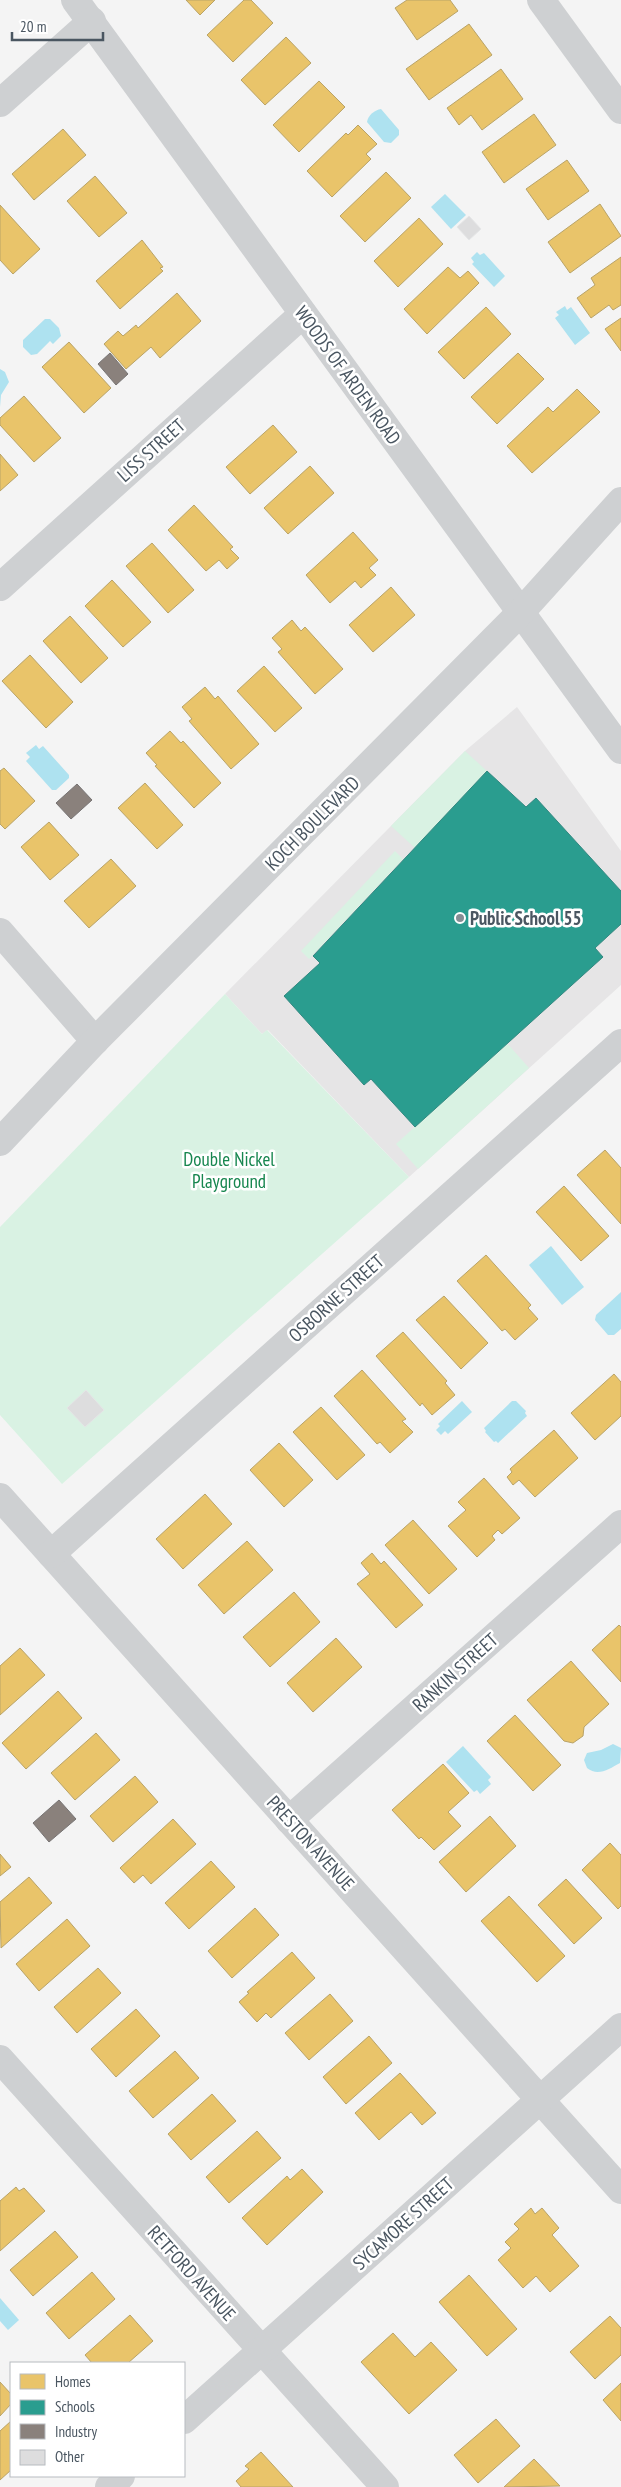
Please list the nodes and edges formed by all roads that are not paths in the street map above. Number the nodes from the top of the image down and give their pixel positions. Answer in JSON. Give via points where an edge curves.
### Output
{"nodes":[{"id":1,"x":541,"y":0,"type":"edge"},
{"id":2,"x":84,"y":10,"type":"edge"},
{"id":3,"x":0,"y":103,"type":"edge"},
{"id":4,"x":621,"y":110,"type":"edge"},
{"id":5,"x":303,"y":314,"type":"junction"},
{"id":6,"x":621,"y":501,"type":"edge"},
{"id":7,"x":0,"y":587,"type":"edge"},
{"id":8,"x":521,"y":612,"type":"junction"},
{"id":9,"x":621,"y":750,"type":"edge"},
{"id":10,"x":0,"y":932,"type":"edge"},
{"id":11,"x":95,"y":1042,"type":"junction"},
{"id":12,"x":621,"y":1043,"type":"edge"},
{"id":13,"x":0,"y":1142,"type":"edge"},
{"id":14,"x":0,"y":1497,"type":"edge"},
{"id":15,"x":621,"y":1524,"type":"edge"},
{"id":16,"x":51,"y":1554,"type":"junction"},
{"id":17,"x":289,"y":1820,"type":"junction"},
{"id":18,"x":621,"y":2026,"type":"edge"},
{"id":19,"x":0,"y":2059,"type":"edge"},
{"id":20,"x":540,"y":2100,"type":"junction"},
{"id":21,"x":621,"y":2190,"type":"edge"},
{"id":22,"x":262,"y":2350,"type":"junction"},
{"id":23,"x":185,"y":2419,"type":"edge"},
{"id":24,"x":120,"y":2477,"type":"edge"},
{"id":25,"x":109,"y":2487,"type":"edge"},
{"id":26,"x":384,"y":2487,"type":"edge"}],
"edges":[{"from":1,"to":4,"type":"street"},
{"from":2,"to":3,"type":"street"},
{"from":2,"to":5,"type":"street","name":"WOODS OF ARDEN ROAD"},
{"from":5,"to":7,"type":"street","name":"LISS STREET"},
{"from":5,"to":8,"type":"street","name":"WOODS OF ARDEN ROAD"},
{"from":6,"to":8,"type":"street","name":"KOCH BOULEVARD"},
{"from":8,"to":9,"type":"street","name":"WOODS OF ARDEN ROAD"},
{"from":8,"to":11,"type":"street","name":"KOCH BOULEVARD"},
{"from":10,"to":11,"type":"street"},
{"from":11,"to":13,"type":"street","name":"KOCH BOULEVARD"},
{"from":12,"to":16,"type":"street","name":"OSBORNE STREET"},
{"from":14,"to":16,"type":"street","name":"PRESTON AVENUE"},
{"from":15,"to":17,"type":"street","name":"RANKIN STREET"},
{"from":16,"to":17,"type":"street","name":"PRESTON AVENUE"},
{"from":17,"to":20,"type":"street","name":"PRESTON AVENUE"},
{"from":18,"to":20,"type":"street","name":"SYCAMORE STREET"},
{"from":19,"to":22,"type":"street","name":"RETFORD AVENUE"},
{"from":20,"to":21,"type":"street","name":"PRESTON AVENUE"},
{"from":20,"to":22,"type":"street","name":"SYCAMORE STREET"},
{"from":22,"to":23,"type":"street","name":"SYCAMORE STREET"},
{"from":22,"to":26,"type":"street","name":"RETFORD AVENUE"},
{"from":24,"to":25,"type":"street"}]}
